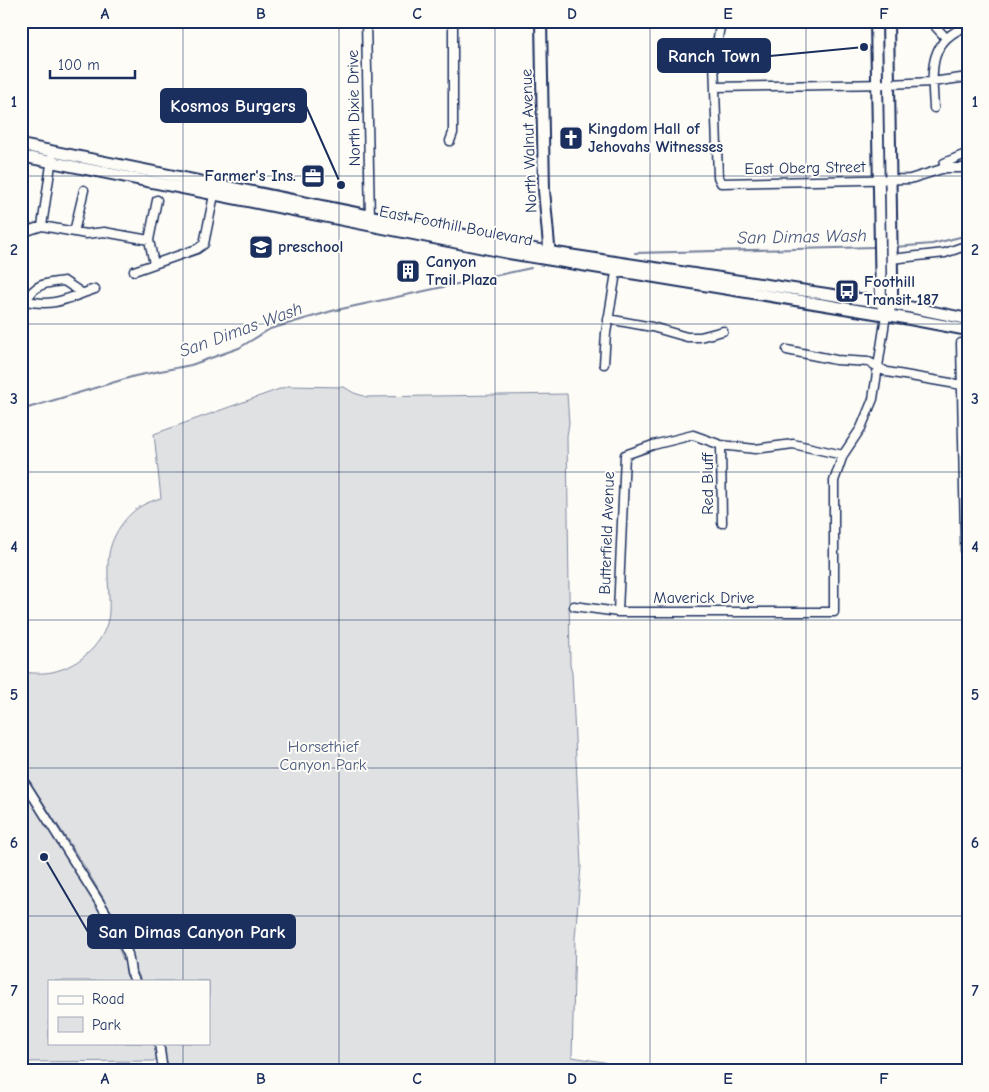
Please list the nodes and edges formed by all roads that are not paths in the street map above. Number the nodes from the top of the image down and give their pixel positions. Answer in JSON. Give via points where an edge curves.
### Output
{"nodes":[{"id":1,"x":366,"y":21,"type":"edge"},
{"id":2,"x":453,"y":21,"type":"edge"},
{"id":3,"x":541,"y":21,"type":"edge"},
{"id":4,"x":721,"y":21,"type":"edge"},
{"id":5,"x":876,"y":21,"type":"edge"},
{"id":6,"x":888,"y":21,"type":"edge"},
{"id":7,"x":934,"y":25,"type":"dead end"},
{"id":8,"x":968,"y":26,"type":"edge"},
{"id":9,"x":946,"y":38,"type":"junction"},
{"id":10,"x":968,"y":77,"type":"edge"},
{"id":11,"x":932,"y":82,"type":"junction"},
{"id":12,"x":877,"y":84,"type":"junction"},
{"id":13,"x":888,"y":84,"type":"junction"},
{"id":14,"x":715,"y":87,"type":"junction"},
{"id":15,"x":934,"y":108,"type":"dead end"},
{"id":16,"x":450,"y":141,"type":"dead end"},
{"id":17,"x":21,"y":145,"type":"edge"},
{"id":18,"x":53,"y":151,"type":"junction"},
{"id":19,"x":968,"y":152,"type":"edge"},
{"id":20,"x":21,"y":156,"type":"edge"},
{"id":21,"x":52,"y":162,"type":"junction"},
{"id":22,"x":968,"y":168,"type":"edge"},
{"id":23,"x":943,"y":169,"type":"junction"},
{"id":24,"x":884,"y":181,"type":"junction"},
{"id":25,"x":84,"y":190,"type":"dead end"},
{"id":26,"x":215,"y":190,"type":"junction"},
{"id":27,"x":157,"y":200,"type":"dead end"},
{"id":28,"x":370,"y":220,"type":"junction"},
{"id":29,"x":42,"y":226,"type":"junction"},
{"id":30,"x":74,"y":232,"type":"junction"},
{"id":31,"x":21,"y":234,"type":"edge"},
{"id":32,"x":149,"y":240,"type":"junction"},
{"id":33,"x":968,"y":244,"type":"edge"},
{"id":34,"x":887,"y":250,"type":"junction"},
{"id":35,"x":550,"y":256,"type":"junction"},
{"id":36,"x":154,"y":264,"type":"junction"},
{"id":37,"x":617,"y":267,"type":"junction"},
{"id":38,"x":134,"y":270,"type":"dead end"},
{"id":39,"x":95,"y":289,"type":"dead end"},
{"id":40,"x":82,"y":293,"type":"junction"},
{"id":41,"x":24,"y":302,"type":"edge"},
{"id":42,"x":886,"y":303,"type":"junction"},
{"id":43,"x":886,"y":315,"type":"junction"},
{"id":44,"x":968,"y":319,"type":"edge"},
{"id":45,"x":608,"y":320,"type":"junction"},
{"id":46,"x":968,"y":330,"type":"edge"},
{"id":47,"x":723,"y":331,"type":"dead end"},
{"id":48,"x":961,"y":343,"type":"dead end"},
{"id":49,"x":787,"y":350,"type":"dead end"},
{"id":50,"x":604,"y":364,"type":"dead end"},
{"id":51,"x":878,"y":367,"type":"junction"},
{"id":52,"x":962,"y":385,"type":"junction"},
{"id":53,"x":721,"y":445,"type":"junction"},
{"id":54,"x":843,"y":455,"type":"junction"},
{"id":55,"x":722,"y":523,"type":"dead end"},
{"id":56,"x":966,"y":584,"type":"dead end"},
{"id":57,"x":574,"y":606,"type":"dead end"},
{"id":58,"x":618,"y":612,"type":"junction"},
{"id":59,"x":21,"y":777,"type":"edge"},
{"id":60,"x":135,"y":980,"type":"edge"},
{"id":61,"x":159,"y":1044,"type":"edge"},
{"id":62,"x":163,"y":1071,"type":"edge"}],
"edges":[{"from":1,"to":28,"type":"street","name":"North Dixie Drive"},
{"from":2,"to":16,"type":"street","via":[[453,133]]},
{"from":3,"to":35,"type":"main road","name":"North Walnut Avenue","via":[[544,190]]},
{"from":4,"to":14,"type":"street","via":[[714,60]]},
{"from":5,"to":12,"type":"main road"},
{"from":6,"to":13,"type":"main road"},
{"from":7,"to":9,"type":"street"},
{"from":8,"to":9,"type":"street"},
{"from":9,"to":11,"type":"street","via":[[936,52]]},
{"from":10,"to":11,"type":"street"},
{"from":11,"to":13,"type":"street"},
{"from":11,"to":15,"type":"street"},
{"from":12,"to":13,"type":"street"},
{"from":12,"to":14,"type":"street"},
{"from":12,"to":24,"type":"main road"},
{"from":13,"to":24,"type":"main road"},
{"from":14,"to":24,"type":"street","name":"East Oberg Street","via":[[718,177],[721,182]]},
{"from":17,"to":18,"type":"main road","name":"East Foothill Boulevard"},
{"from":18,"to":21,"type":"street"},
{"from":18,"to":26,"type":"main road","name":"East Foothill Boulevard"},
{"from":19,"to":23,"type":"street","via":[[944,162]]},
{"from":20,"to":21,"type":"main road","name":"East Foothill Boulevard"},
{"from":21,"to":26,"type":"main road","name":"East Foothill Boulevard"},
{"from":21,"to":29,"type":"street"},
{"from":22,"to":23,"type":"street"},
{"from":23,"to":24,"type":"street","name":"East Oberg Street","via":[[910,179]]},
{"from":24,"to":34,"type":"main road"},
{"from":25,"to":30,"type":"street"},
{"from":26,"to":28,"type":"main road","name":"East Foothill Boulevard"},
{"from":26,"to":36,"type":"street","via":[[204,244]]},
{"from":27,"to":32,"type":"street"},
{"from":28,"to":35,"type":"main road","name":"East Foothill Boulevard","via":[[461,244]]},
{"from":29,"to":30,"type":"street"},
{"from":29,"to":31,"type":"street"},
{"from":30,"to":32,"type":"street","via":[[104,232]]},
{"from":32,"to":36,"type":"street"},
{"from":33,"to":34,"type":"street","via":[[945,252]]},
{"from":34,"to":42,"type":"main road"},
{"from":35,"to":37,"type":"main road","name":"East Foothill Boulevard"},
{"from":36,"to":38,"type":"street"},
{"from":37,"to":42,"type":"main road","name":"East Foothill Boulevard"},
{"from":37,"to":43,"type":"main road","name":"East Foothill Boulevard"},
{"from":37,"to":45,"type":"street"},
{"from":39,"to":40,"type":"street"},
{"from":40,"to":41,"type":"street","via":[[54,303]]},
{"from":40,"to":41,"type":"street","via":[[64,280],[35,288]]},
{"from":42,"to":43,"type":"main road"},
{"from":42,"to":44,"type":"main road","name":"East Foothill Boulevard"},
{"from":43,"to":46,"type":"main road","name":"East Foothill Boulevard"},
{"from":43,"to":51,"type":"street"},
{"from":45,"to":47,"type":"street","via":[[687,337]]},
{"from":45,"to":50,"type":"street"},
{"from":48,"to":52,"type":"street"},
{"from":49,"to":51,"type":"street","via":[[836,360],[869,362]]},
{"from":51,"to":52,"type":"street","via":[[887,372]]},
{"from":51,"to":54,"type":"street","via":[[873,399],[861,428]]},
{"from":52,"to":56,"type":"street"},
{"from":53,"to":54,"type":"street","via":[[755,449],[794,444]]},
{"from":53,"to":55,"type":"street","name":"Red Bluff"},
{"from":53,"to":58,"type":"street","name":"Butterfield Avenue","via":[[693,435],[624,455]]},
{"from":54,"to":58,"type":"street","name":"Maverick Drive","via":[[834,481],[834,612]]},
{"from":57,"to":58,"type":"street","name":"Maverick Drive"},
{"from":59,"to":60,"type":"street","via":[[113,924],[128,954]]},
{"from":61,"to":62,"type":"street"}]}
